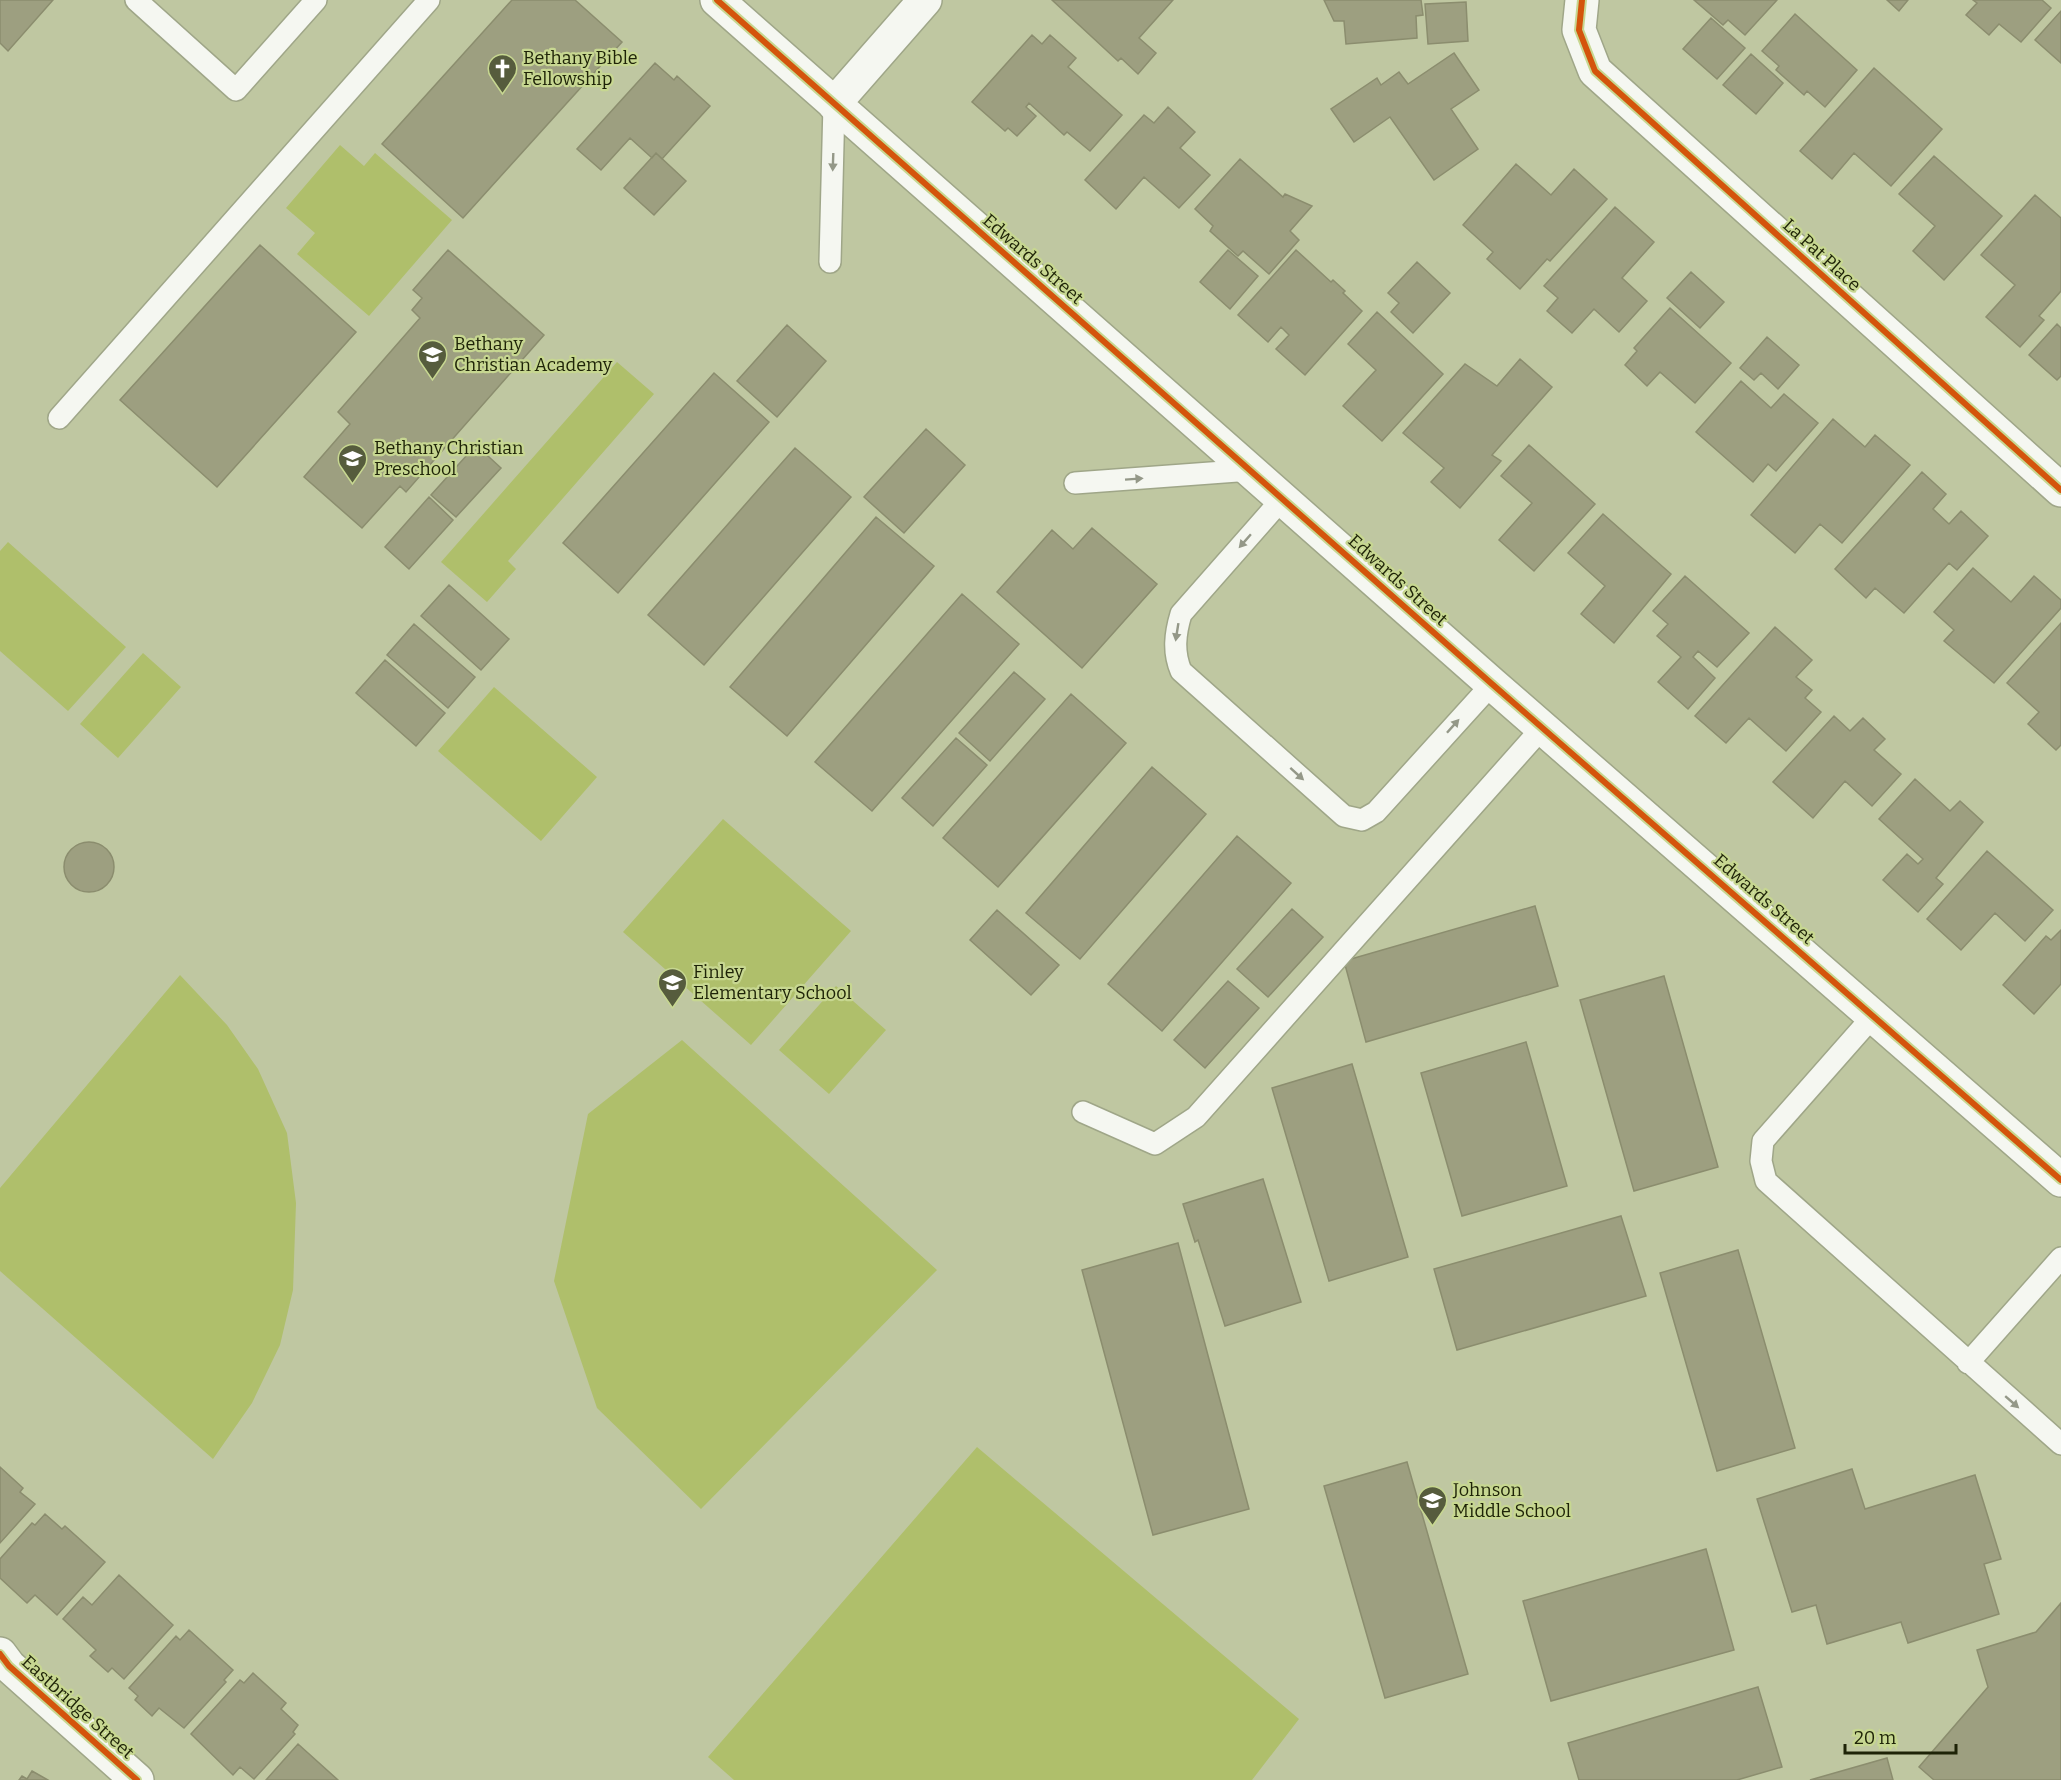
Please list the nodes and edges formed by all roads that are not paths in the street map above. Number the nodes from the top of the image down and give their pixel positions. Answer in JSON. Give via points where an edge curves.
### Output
{"nodes":[{"id":1,"x":136,"y":0,"type":"edge"},
{"id":2,"x":316,"y":0,"type":"edge"},
{"id":3,"x":429,"y":0,"type":"edge"},
{"id":4,"x":717,"y":0,"type":"edge"},
{"id":5,"x":925,"y":0,"type":"edge"},
{"id":6,"x":1580,"y":15,"type":"edge"},
{"id":7,"x":834,"y":104,"type":"junction"},
{"id":8,"x":830,"y":262,"type":"dead end"},
{"id":9,"x":59,"y":417,"type":"dead end"},
{"id":10,"x":1251,"y":470,"type":"junction"},
{"id":11,"x":1075,"y":483,"type":"dead end"},
{"id":12,"x":2061,"y":490,"type":"edge"},
{"id":13,"x":1283,"y":498,"type":"junction"},
{"id":14,"x":1492,"y":684,"type":"junction"},
{"id":15,"x":1543,"y":727,"type":"junction"},
{"id":16,"x":1874,"y":1015,"type":"junction"},
{"id":17,"x":1083,"y":1112,"type":"dead end"},
{"id":18,"x":2061,"y":1180,"type":"edge"},
{"id":19,"x":2061,"y":1258,"type":"edge"},
{"id":20,"x":1968,"y":1363,"type":"junction"},
{"id":21,"x":2061,"y":1444,"type":"edge"},
{"id":22,"x":3,"y":1666,"type":"edge"},
{"id":23,"x":137,"y":1780,"type":"edge"}],
"edges":[{"from":1,"to":2,"type":"lane","via":[[236,90]]},
{"from":3,"to":9,"type":"lane"},
{"from":4,"to":7,"type":"street","name":"Edwards Street"},
{"from":5,"to":7,"type":"street"},
{"from":6,"to":12,"type":"street","name":"La Pat Place","via":[[1595,71]]},
{"from":7,"to":8,"type":"lane","one_way":true},
{"from":7,"to":10,"type":"street","name":"Edwards Street"},
{"from":11,"to":10,"type":"lane","one_way":true},
{"from":10,"to":13,"type":"street","name":"Edwards Street"},
{"from":13,"to":14,"type":"street","name":"Edwards Street"},
{"from":13,"to":14,"type":"lane","one_way":true,"via":[[1181,614],[1175,658],[1181,671],[1344,816],[1362,819],[1376,812]]},
{"from":14,"to":15,"type":"street","name":"Edwards Street"},
{"from":15,"to":16,"type":"street","name":"Edwards Street"},
{"from":15,"to":17,"type":"lane","via":[[1196,1117],[1155,1144]]},
{"from":16,"to":18,"type":"street","name":"Edwards Street"},
{"from":16,"to":20,"type":"lane","via":[[1763,1141],[1761,1161],[1766,1181]]},
{"from":19,"to":20,"type":"lane"},
{"from":20,"to":21,"type":"lane","one_way":true},
{"from":22,"to":23,"type":"street","name":"Eastbridge Street"}]}
